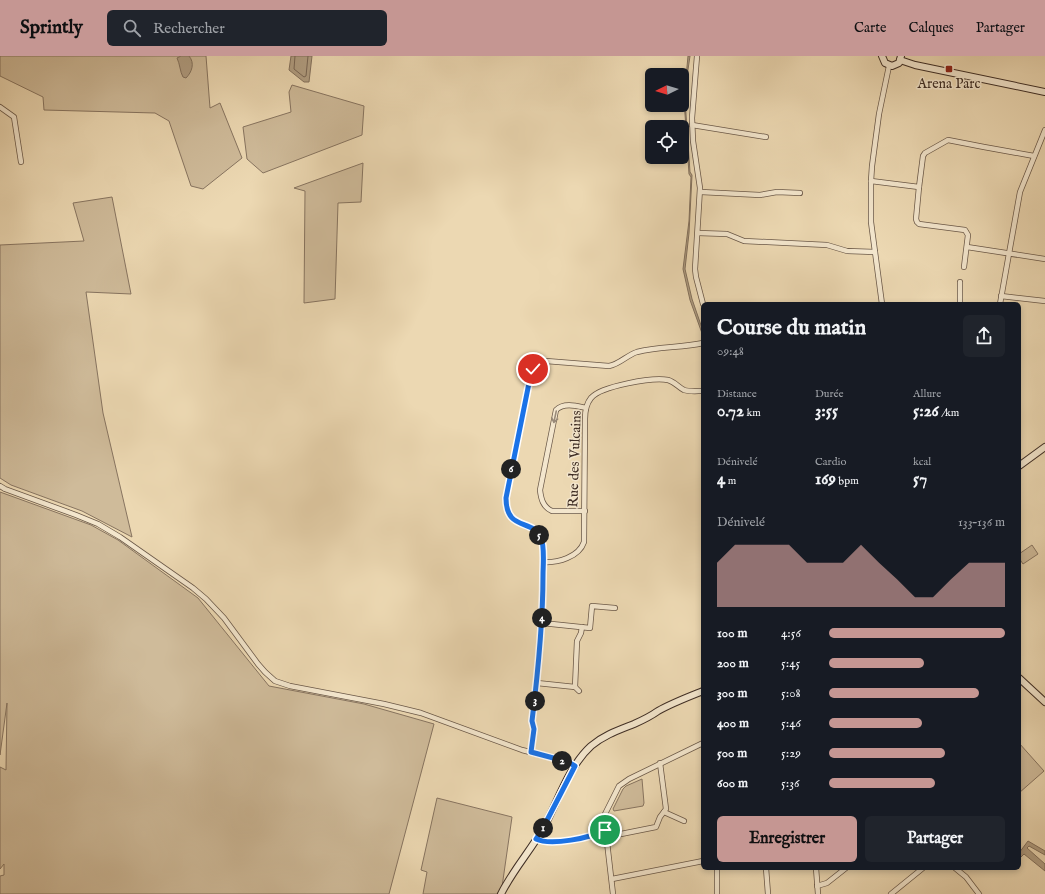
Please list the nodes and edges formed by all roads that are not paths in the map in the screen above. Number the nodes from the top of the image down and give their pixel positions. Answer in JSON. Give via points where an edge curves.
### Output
{"nodes":[{"id":1,"x":697,"y":56,"type":"edge"},
{"id":2,"x":882,"y":56,"type":"edge"},
{"id":3,"x":901,"y":58,"type":"edge"},
{"id":4,"x":889,"y":66,"type":"junction"},
{"id":5,"x":1045,"y":92,"type":"edge"},
{"id":6,"x":0,"y":107,"type":"edge"},
{"id":7,"x":692,"y":125,"type":"junction"},
{"id":8,"x":1045,"y":130,"type":"edge"},
{"id":9,"x":766,"y":137,"type":"dead end"},
{"id":10,"x":1034,"y":156,"type":"junction"},
{"id":11,"x":21,"y":162,"type":"dead end"},
{"id":12,"x":871,"y":181,"type":"junction"},
{"id":13,"x":919,"y":187,"type":"junction"},
{"id":14,"x":700,"y":192,"type":"junction"},
{"id":15,"x":800,"y":193,"type":"dead end"},
{"id":16,"x":698,"y":233,"type":"junction"},
{"id":17,"x":967,"y":247,"type":"junction"},
{"id":18,"x":875,"y":252,"type":"junction"},
{"id":19,"x":1009,"y":253,"type":"junction"},
{"id":20,"x":1045,"y":259,"type":"edge"},
{"id":21,"x":964,"y":267,"type":"dead end"},
{"id":22,"x":960,"y":282,"type":"dead end"},
{"id":23,"x":1001,"y":296,"type":"junction"},
{"id":24,"x":1045,"y":301,"type":"edge"},
{"id":25,"x":703,"y":302,"type":"edge"},
{"id":26,"x":882,"y":302,"type":"edge"},
{"id":27,"x":960,"y":302,"type":"edge"},
{"id":28,"x":1000,"y":302,"type":"edge"},
{"id":29,"x":701,"y":343,"type":"edge"},
{"id":30,"x":701,"y":391,"type":"edge"},
{"id":31,"x":586,"y":408,"type":"junction"},
{"id":32,"x":1045,"y":447,"type":"edge"},
{"id":33,"x":1021,"y":465,"type":"edge"},
{"id":34,"x":0,"y":486,"type":"edge"},
{"id":35,"x":585,"y":512,"type":"junction"},
{"id":36,"x":543,"y":562,"type":"junction"},
{"id":37,"x":615,"y":608,"type":"dead end"},
{"id":38,"x":542,"y":623,"type":"junction"},
{"id":39,"x":582,"y":627,"type":"junction"},
{"id":40,"x":1021,"y":680,"type":"edge"},
{"id":41,"x":537,"y":683,"type":"junction"},
{"id":42,"x":575,"y":686,"type":"junction"},
{"id":43,"x":579,"y":691,"type":"dead end"},
{"id":44,"x":701,"y":692,"type":"edge"},
{"id":45,"x":1045,"y":702,"type":"edge"},
{"id":46,"x":701,"y":744,"type":"edge"},
{"id":47,"x":531,"y":752,"type":"junction"},
{"id":48,"x":660,"y":763,"type":"junction"},
{"id":49,"x":575,"y":766,"type":"junction"},
{"id":50,"x":664,"y":812,"type":"junction"},
{"id":51,"x":684,"y":821,"type":"dead end"},
{"id":52,"x":605,"y":830,"type":"junction"},
{"id":53,"x":606,"y":837,"type":"junction"},
{"id":54,"x":536,"y":839,"type":"junction"},
{"id":55,"x":701,"y":861,"type":"edge"},
{"id":56,"x":717,"y":870,"type":"edge"},
{"id":57,"x":766,"y":870,"type":"edge"},
{"id":58,"x":816,"y":870,"type":"edge"},
{"id":59,"x":843,"y":870,"type":"edge"},
{"id":60,"x":921,"y":870,"type":"edge"},
{"id":61,"x":958,"y":870,"type":"edge"},
{"id":62,"x":612,"y":879,"type":"junction"},
{"id":63,"x":817,"y":886,"type":"junction"},
{"id":64,"x":501,"y":894,"type":"edge"},
{"id":65,"x":613,"y":894,"type":"edge"},
{"id":66,"x":717,"y":894,"type":"edge"},
{"id":67,"x":768,"y":894,"type":"edge"},
{"id":68,"x":818,"y":894,"type":"edge"},
{"id":69,"x":891,"y":894,"type":"edge"},
{"id":70,"x":979,"y":894,"type":"edge"}],
"edges":[{"from":1,"to":7,"type":"street"},
{"from":2,"to":4,"type":"street","via":[[884,64]]},
{"from":3,"to":4,"type":"street","via":[[895,66]]},
{"from":3,"to":5,"type":"street","via":[[934,69]]},
{"from":4,"to":12,"type":"street","via":[[879,114]]},
{"from":6,"to":11,"type":"street","via":[[14,117]]},
{"from":7,"to":9,"type":"street"},
{"from":7,"to":14,"type":"street"},
{"from":8,"to":10,"type":"street"},
{"from":10,"to":13,"type":"street","via":[[948,140],[923,156]]},
{"from":10,"to":19,"type":"street","via":[[1020,192]]},
{"from":12,"to":13,"type":"street"},
{"from":12,"to":18,"type":"street","via":[[871,222]]},
{"from":13,"to":17,"type":"street","via":[[917,222],[965,230],[968,235]]},
{"from":14,"to":15,"type":"street","via":[[760,195],[777,192]]},
{"from":14,"to":16,"type":"street"},
{"from":16,"to":18,"type":"street","via":[[727,234],[744,241],[827,245],[847,251]]},
{"from":16,"to":25,"type":"street","via":[[695,261]]},
{"from":17,"to":19,"type":"street"},
{"from":17,"to":21,"type":"street"},
{"from":18,"to":26,"type":"street"},
{"from":19,"to":20,"type":"street"},
{"from":19,"to":23,"type":"street"},
{"from":22,"to":27,"type":"street"},
{"from":23,"to":24,"type":"street"},
{"from":23,"to":28,"type":"street"},
{"from":29,"to":36,"type":"street","via":[[661,347],[635,353],[609,366],[546,361],[540,362],[533,369],[507,490],[506,506],[510,516],[539,534],[542,539]]},
{"from":30,"to":31,"type":"street","name":"Rue des Vulcains","via":[[683,389],[666,380],[635,382],[601,391],[591,398]]},
{"from":31,"to":35,"type":"street","name":"Rue des Vulcains"},
{"from":31,"to":35,"type":"street","one_way":true,"via":[[566,405],[556,410],[540,490],[544,506],[552,511]]},
{"from":32,"to":33,"type":"street"},
{"from":34,"to":47,"type":"street","via":[[98,524],[120,536],[206,599],[224,618],[258,664],[275,681],[421,713]]},
{"from":35,"to":36,"type":"street","name":"Rue des Vulcains","via":[[584,542],[578,553],[558,561]]},
{"from":36,"to":38,"type":"street"},
{"from":37,"to":39,"type":"street","via":[[592,606],[590,628]]},
{"from":38,"to":39,"type":"street"},
{"from":38,"to":41,"type":"street"},
{"from":39,"to":42,"type":"street","via":[[577,641]]},
{"from":40,"to":45,"type":"street"},
{"from":41,"to":42,"type":"street"},
{"from":41,"to":47,"type":"street"},
{"from":42,"to":43,"type":"street"},
{"from":44,"to":49,"type":"street","via":[[605,736],[584,753]]},
{"from":46,"to":48,"type":"street"},
{"from":47,"to":49,"type":"street"},
{"from":48,"to":50,"type":"street","via":[[666,809]]},
{"from":48,"to":52,"type":"street","via":[[619,786],[604,816]]},
{"from":49,"to":54,"type":"street"},
{"from":50,"to":51,"type":"street"},
{"from":50,"to":53,"type":"street","via":[[656,827]]},
{"from":52,"to":53,"type":"street"},
{"from":52,"to":54,"type":"street","via":[[588,838],[548,841]]},
{"from":53,"to":62,"type":"street"},
{"from":54,"to":64,"type":"street"},
{"from":55,"to":62,"type":"street"},
{"from":56,"to":66,"type":"street"},
{"from":57,"to":67,"type":"street"},
{"from":58,"to":63,"type":"street"},
{"from":59,"to":63,"type":"street","via":[[827,883]]},
{"from":60,"to":69,"type":"street"},
{"from":61,"to":70,"type":"street"},
{"from":62,"to":65,"type":"street"},
{"from":63,"to":68,"type":"street"}]}
